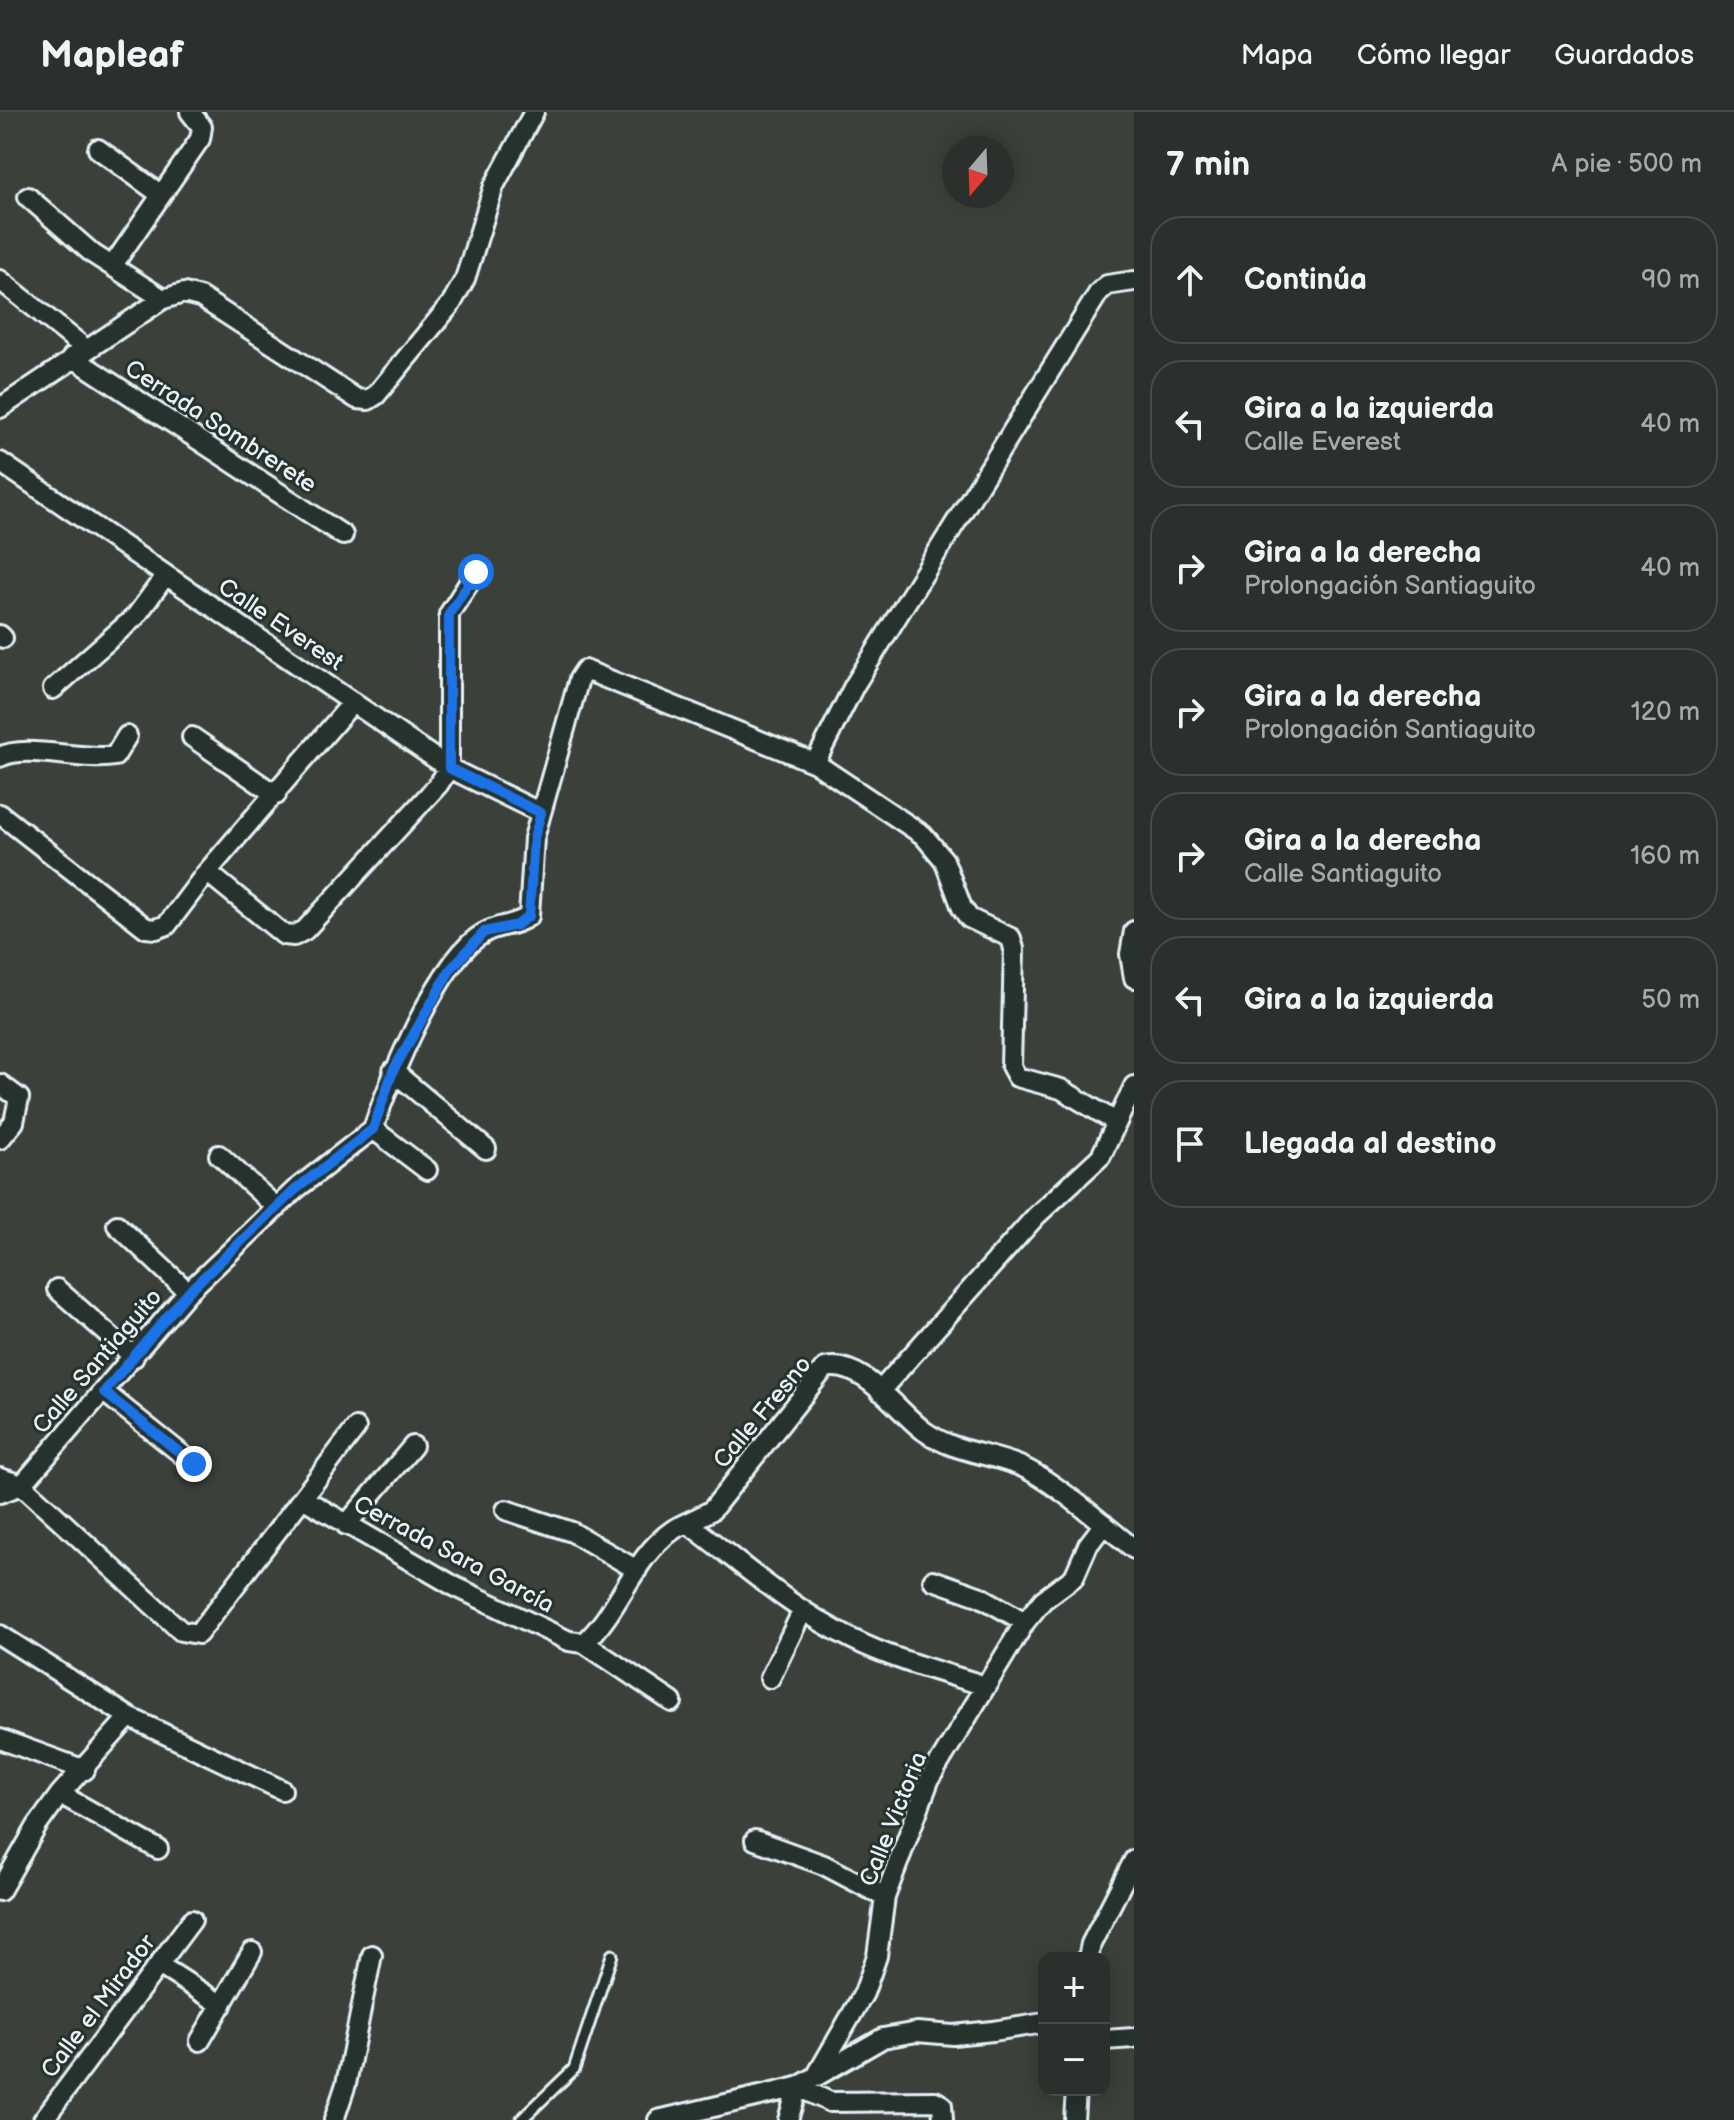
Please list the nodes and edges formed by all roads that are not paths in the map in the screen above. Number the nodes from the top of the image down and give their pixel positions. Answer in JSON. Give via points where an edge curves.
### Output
{"nodes":[{"id":1,"x":190,"y":112,"type":"edge"},
{"id":2,"x":534,"y":112,"type":"edge"},
{"id":3,"x":98,"y":149,"type":"dead end"},
{"id":4,"x":160,"y":194,"type":"junction"},
{"id":5,"x":28,"y":197,"type":"dead end"},
{"id":6,"x":113,"y":265,"type":"junction"},
{"id":7,"x":0,"y":280,"type":"edge"},
{"id":8,"x":1134,"y":281,"type":"edge"},
{"id":9,"x":163,"y":299,"type":"junction"},
{"id":10,"x":79,"y":353,"type":"junction"},
{"id":11,"x":0,"y":408,"type":"edge"},
{"id":12,"x":0,"y":462,"type":"edge"},
{"id":13,"x":343,"y":535,"type":"dead end"},
{"id":14,"x":476,"y":572,"type":"dead end"},
{"id":15,"x":166,"y":575,"type":"junction"},
{"id":16,"x":53,"y":689,"type":"dead end"},
{"id":17,"x":353,"y":702,"type":"junction"},
{"id":18,"x":127,"y":736,"type":"dead end"},
{"id":19,"x":192,"y":737,"type":"dead end"},
{"id":20,"x":0,"y":757,"type":"edge"},
{"id":21,"x":815,"y":763,"type":"junction"},
{"id":22,"x":449,"y":768,"type":"junction"},
{"id":23,"x":276,"y":795,"type":"junction"},
{"id":24,"x":541,"y":813,"type":"junction"},
{"id":25,"x":0,"y":814,"type":"edge"},
{"id":26,"x":207,"y":872,"type":"junction"},
{"id":27,"x":1134,"y":931,"type":"edge"},
{"id":28,"x":1134,"y":978,"type":"edge"},
{"id":29,"x":393,"y":1071,"type":"junction"},
{"id":30,"x":0,"y":1084,"type":"edge"},
{"id":31,"x":1134,"y":1086,"type":"edge"},
{"id":32,"x":1116,"y":1122,"type":"junction"},
{"id":33,"x":373,"y":1129,"type":"junction"},
{"id":34,"x":0,"y":1139,"type":"edge"},
{"id":35,"x":486,"y":1149,"type":"dead end"},
{"id":36,"x":219,"y":1155,"type":"dead end"},
{"id":37,"x":427,"y":1170,"type":"dead end"},
{"id":38,"x":277,"y":1208,"type":"junction"},
{"id":39,"x":117,"y":1225,"type":"dead end"},
{"id":40,"x":57,"y":1289,"type":"dead end"},
{"id":41,"x":188,"y":1292,"type":"junction"},
{"id":42,"x":134,"y":1357,"type":"junction"},
{"id":43,"x":880,"y":1391,"type":"junction"},
{"id":44,"x":104,"y":1392,"type":"junction"},
{"id":45,"x":356,"y":1428,"type":"dead end"},
{"id":46,"x":413,"y":1446,"type":"dead end"},
{"id":47,"x":194,"y":1464,"type":"dead end"},
{"id":48,"x":0,"y":1478,"type":"edge"},
{"id":49,"x":22,"y":1485,"type":"junction"},
{"id":50,"x":0,"y":1493,"type":"edge"},
{"id":51,"x":304,"y":1499,"type":"junction"},
{"id":52,"x":506,"y":1510,"type":"dead end"},
{"id":53,"x":1104,"y":1524,"type":"junction"},
{"id":54,"x":346,"y":1525,"type":"junction"},
{"id":55,"x":690,"y":1525,"type":"junction"},
{"id":56,"x":1134,"y":1549,"type":"edge"},
{"id":57,"x":637,"y":1570,"type":"junction"},
{"id":58,"x":933,"y":1580,"type":"dead end"},
{"id":59,"x":803,"y":1610,"type":"junction"},
{"id":60,"x":1025,"y":1622,"type":"junction"},
{"id":61,"x":0,"y":1635,"type":"edge"},
{"id":62,"x":584,"y":1643,"type":"junction"},
{"id":63,"x":770,"y":1678,"type":"dead end"},
{"id":64,"x":986,"y":1686,"type":"junction"},
{"id":65,"x":672,"y":1702,"type":"dead end"},
{"id":66,"x":129,"y":1717,"type":"junction"},
{"id":67,"x":0,"y":1739,"type":"edge"},
{"id":68,"x":85,"y":1770,"type":"junction"},
{"id":69,"x":282,"y":1790,"type":"dead end"},
{"id":70,"x":60,"y":1794,"type":"junction"},
{"id":71,"x":755,"y":1840,"type":"dead end"},
{"id":72,"x":158,"y":1849,"type":"dead end"},
{"id":73,"x":1134,"y":1860,"type":"edge"},
{"id":74,"x":6,"y":1865,"type":"edge"},
{"id":75,"x":0,"y":1891,"type":"edge"},
{"id":76,"x":885,"y":1897,"type":"junction"},
{"id":77,"x":192,"y":1920,"type":"dead end"},
{"id":78,"x":252,"y":1952,"type":"dead end"},
{"id":79,"x":1089,"y":1952,"type":"edge"},
{"id":80,"x":372,"y":1955,"type":"dead end"},
{"id":81,"x":612,"y":1955,"type":"dead end"},
{"id":82,"x":159,"y":1965,"type":"junction"},
{"id":83,"x":222,"y":2005,"type":"junction"},
{"id":84,"x":1038,"y":2024,"type":"edge"},
{"id":85,"x":1134,"y":2038,"type":"edge"},
{"id":86,"x":1110,"y":2040,"type":"edge"},
{"id":87,"x":200,"y":2041,"type":"dead end"},
{"id":88,"x":818,"y":2073,"type":"junction"},
{"id":89,"x":798,"y":2087,"type":"junction"},
{"id":90,"x":1076,"y":2096,"type":"edge"},
{"id":91,"x":43,"y":2120,"type":"edge"},
{"id":92,"x":334,"y":2120,"type":"edge"},
{"id":93,"x":521,"y":2120,"type":"edge"},
{"id":94,"x":658,"y":2120,"type":"edge"},
{"id":95,"x":788,"y":2120,"type":"edge"},
{"id":96,"x":943,"y":2120,"type":"edge"},
{"id":97,"x":1074,"y":2120,"type":"edge"}],
"edges":[{"from":1,"to":4,"type":"street","via":[[202,127],[200,139]]},
{"from":2,"to":9,"type":"street","via":[[494,186],[482,215],[479,243],[451,304],[368,400],[357,399],[200,297],[184,293]]},
{"from":3,"to":4,"type":"street"},
{"from":4,"to":6,"type":"street"},
{"from":5,"to":6,"type":"street"},
{"from":6,"to":9,"type":"street"},
{"from":7,"to":10,"type":"street","name":"Cerrada Sombrerete"},
{"from":8,"to":21,"type":"street","via":[[1107,285],[1099,292],[854,686]]},
{"from":9,"to":10,"type":"street"},
{"from":10,"to":11,"type":"street"},
{"from":10,"to":13,"type":"street","name":"Cerrada Sombrerete"},
{"from":12,"to":15,"type":"street","name":"Calle Everest"},
{"from":14,"to":22,"type":"street","via":[[449,614]]},
{"from":15,"to":16,"type":"street","via":[[136,616]]},
{"from":15,"to":17,"type":"street","name":"Calle Everest"},
{"from":17,"to":22,"type":"street","name":"Calle Everest"},
{"from":17,"to":23,"type":"street"},
{"from":18,"to":20,"type":"street","via":[[115,756],[97,759],[20,753]]},
{"from":19,"to":23,"type":"street"},
{"from":21,"to":24,"type":"street","via":[[585,670]]},
{"from":21,"to":32,"type":"street","via":[[923,835],[944,860],[969,918],[1011,938],[1011,1066],[1017,1077],[1061,1089]]},
{"from":22,"to":24,"type":"street","name":"Calle Everest"},
{"from":22,"to":26,"type":"street","via":[[305,930],[294,936],[284,935]]},
{"from":23,"to":26,"type":"street"},
{"from":24,"to":29,"type":"street","via":[[534,838],[529,916],[517,925],[484,932],[469,946],[432,998]]},
{"from":25,"to":26,"type":"street","via":[[146,928],[167,925]]},
{"from":27,"to":28,"type":"street"},
{"from":29,"to":33,"type":"street"},
{"from":29,"to":35,"type":"street"},
{"from":30,"to":34,"type":"street","via":[[19,1098],[19,1110]]},
{"from":31,"to":32,"type":"street"},
{"from":32,"to":43,"type":"street","via":[[1101,1156],[1036,1216]]},
{"from":33,"to":37,"type":"street"},
{"from":33,"to":38,"type":"street","name":"Calle Santiaguito"},
{"from":36,"to":38,"type":"street"},
{"from":38,"to":41,"type":"street","name":"Calle Santiaguito"},
{"from":39,"to":41,"type":"street"},
{"from":40,"to":42,"type":"street"},
{"from":41,"to":42,"type":"street","name":"Calle Santiaguito"},
{"from":42,"to":44,"type":"street","name":"Calle Santiaguito"},
{"from":43,"to":53,"type":"street","name":"Calle Fresno","via":[[925,1432],[955,1449],[1024,1467]]},
{"from":43,"to":55,"type":"street","name":"Calle Fresno","via":[[839,1365],[825,1368],[712,1510]]},
{"from":44,"to":47,"type":"street"},
{"from":44,"to":49,"type":"street","name":"Calle Santiaguito"},
{"from":45,"to":51,"type":"street"},
{"from":46,"to":54,"type":"street"},
{"from":48,"to":49,"type":"street"},
{"from":49,"to":50,"type":"street","name":"Calle Santiaguito"},
{"from":49,"to":51,"type":"street","via":[[181,1631],[198,1634]]},
{"from":51,"to":54,"type":"street","name":"Cerrada Sara García"},
{"from":52,"to":57,"type":"street","via":[[572,1532]]},
{"from":53,"to":56,"type":"street","name":"Calle Fresno"},
{"from":53,"to":60,"type":"street","name":"Calle Victoria","via":[[1074,1577],[1043,1600]]},
{"from":54,"to":62,"type":"street","name":"Cerrada Sara García","via":[[454,1586],[569,1641]]},
{"from":55,"to":57,"type":"street","name":"Calle Fresno","via":[[674,1529]]},
{"from":55,"to":59,"type":"street"},
{"from":57,"to":62,"type":"street","name":"Calle Fresno"},
{"from":58,"to":60,"type":"street","via":[[981,1597]]},
{"from":59,"to":63,"type":"street"},
{"from":59,"to":64,"type":"street","via":[[877,1650]]},
{"from":60,"to":64,"type":"street","name":"Calle Victoria"},
{"from":61,"to":66,"type":"street"},
{"from":62,"to":65,"type":"street","name":"Cerrada Sara García"},
{"from":64,"to":76,"type":"street","name":"Calle Victoria","via":[[930,1778]]},
{"from":66,"to":68,"type":"street"},
{"from":66,"to":69,"type":"street"},
{"from":67,"to":68,"type":"street"},
{"from":68,"to":70,"type":"street"},
{"from":70,"to":72,"type":"street"},
{"from":70,"to":74,"type":"street"},
{"from":71,"to":76,"type":"street","via":[[824,1865]]},
{"from":73,"to":79,"type":"street"},
{"from":74,"to":75,"type":"street"},
{"from":76,"to":88,"type":"street","name":"Calle Victoria","via":[[877,1956],[864,1993]]},
{"from":77,"to":82,"type":"street","name":"Calle el Mirador"},
{"from":78,"to":83,"type":"street"},
{"from":80,"to":92,"type":"street"},
{"from":81,"to":93,"type":"lane","via":[[574,2069]]},
{"from":82,"to":83,"type":"street"},
{"from":82,"to":91,"type":"street","name":"Calle el Mirador"},
{"from":83,"to":87,"type":"street"},
{"from":84,"to":88,"type":"street","via":[[883,2038]]},
{"from":85,"to":86,"type":"street"},
{"from":88,"to":89,"type":"street"},
{"from":89,"to":94,"type":"street"},
{"from":89,"to":95,"type":"street"},
{"from":89,"to":96,"type":"street","via":[[830,2102],[935,2101],[942,2105]]},
{"from":90,"to":97,"type":"street"}]}
